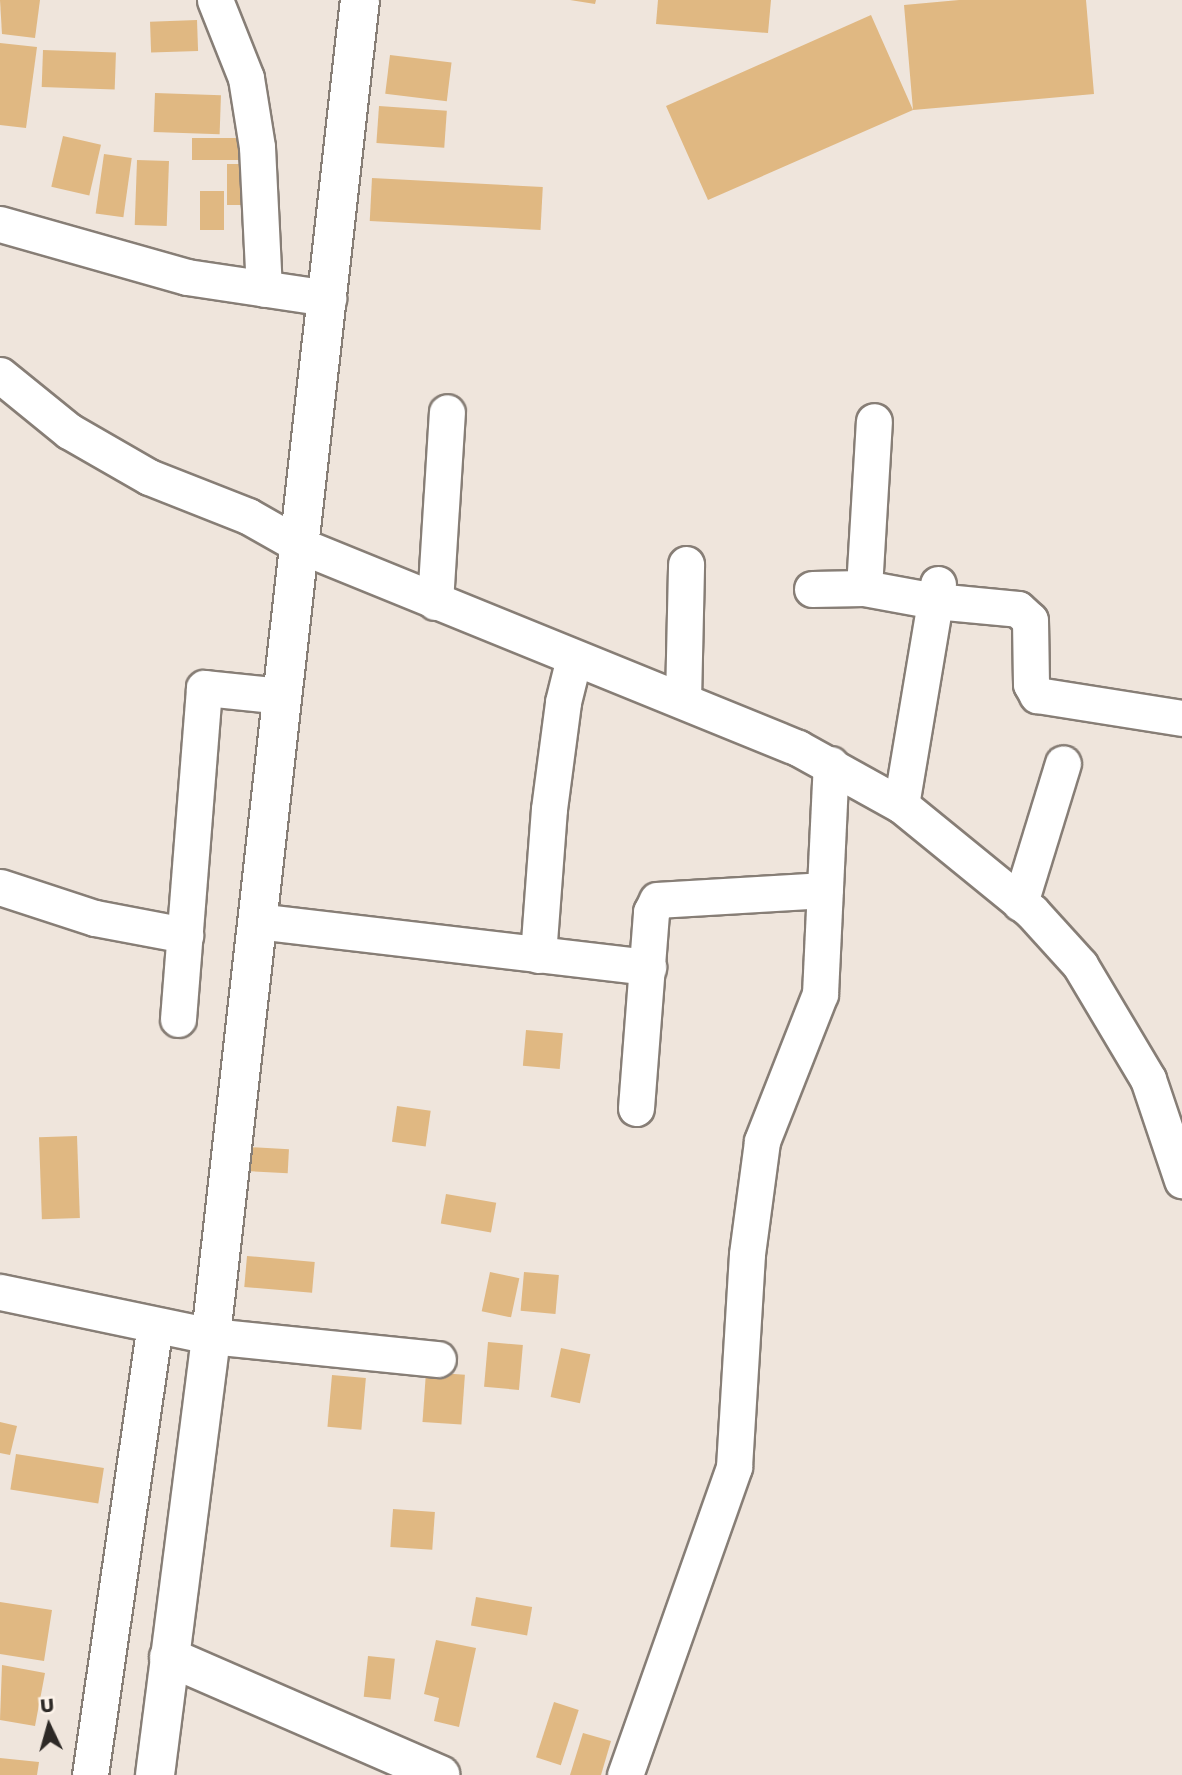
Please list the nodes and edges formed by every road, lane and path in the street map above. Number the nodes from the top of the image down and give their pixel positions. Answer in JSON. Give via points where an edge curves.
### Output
{"nodes":[{"id":1,"x":215,"y":0,"type":"edge"},
{"id":2,"x":360,"y":0,"type":"edge"},
{"id":3,"x":0,"y":224,"type":"edge"},
{"id":4,"x":264,"y":289,"type":"junction"},
{"id":5,"x":328,"y":298,"type":"junction"},
{"id":6,"x":0,"y":375,"type":"edge"},
{"id":7,"x":447,"y":412,"type":"dead end"},
{"id":8,"x":874,"y":421,"type":"dead end"},
{"id":9,"x":299,"y":545,"type":"junction"},
{"id":10,"x":686,"y":564,"type":"dead end"},
{"id":11,"x":864,"y":588,"type":"junction"},
{"id":12,"x":812,"y":589,"type":"dead end"},
{"id":13,"x":936,"y":593,"type":"junction"},
{"id":14,"x":435,"y":602,"type":"junction"},
{"id":15,"x":574,"y":658,"type":"junction"},
{"id":16,"x":281,"y":696,"type":"junction"},
{"id":17,"x":683,"y":700,"type":"junction"},
{"id":18,"x":1182,"y":718,"type":"edge"},
{"id":19,"x":1063,"y":763,"type":"dead end"},
{"id":20,"x":831,"y":764,"type":"junction"},
{"id":21,"x":901,"y":805,"type":"junction"},
{"id":22,"x":0,"y":887,"type":"edge"},
{"id":23,"x":825,"y":890,"type":"junction"},
{"id":24,"x":1020,"y":903,"type":"junction"},
{"id":25,"x":256,"y":921,"type":"junction"},
{"id":26,"x":185,"y":935,"type":"junction"},
{"id":27,"x":538,"y":955,"type":"junction"},
{"id":28,"x":648,"y":967,"type":"junction"},
{"id":29,"x":178,"y":1019,"type":"dead end"},
{"id":30,"x":636,"y":1108,"type":"dead end"},
{"id":31,"x":1182,"y":1180,"type":"edge"},
{"id":32,"x":0,"y":1292,"type":"edge"},
{"id":33,"x":155,"y":1326,"type":"junction"},
{"id":34,"x":211,"y":1336,"type":"junction"},
{"id":35,"x":438,"y":1359,"type":"dead end"},
{"id":36,"x":169,"y":1657,"type":"junction"},
{"id":37,"x":90,"y":1775,"type":"edge"},
{"id":38,"x":155,"y":1775,"type":"edge"},
{"id":39,"x":440,"y":1775,"type":"edge"},
{"id":40,"x":625,"y":1775,"type":"edge"}],
"edges":[{"from":1,"to":4,"type":"street","via":[[246,78],[257,147]]},
{"from":2,"to":5,"type":"main road"},
{"from":3,"to":4,"type":"street","via":[[187,277]]},
{"from":4,"to":5,"type":"street"},
{"from":5,"to":9,"type":"main road"},
{"from":6,"to":9,"type":"street","via":[[80,438],[149,477],[248,516]]},
{"from":7,"to":14,"type":"street"},
{"from":8,"to":11,"type":"street"},
{"from":9,"to":14,"type":"street"},
{"from":9,"to":16,"type":"main road"},
{"from":10,"to":17,"type":"street"},
{"from":11,"to":12,"type":"street"},
{"from":11,"to":13,"type":"street"},
{"from":13,"to":18,"type":"street","via":[[1028,614],[1031,684],[1037,695]]},
{"from":13,"to":21,"type":"street"},
{"from":14,"to":15,"type":"street"},
{"from":15,"to":17,"type":"street"},
{"from":15,"to":27,"type":"street","via":[[550,797]]},
{"from":16,"to":25,"type":"main road"},
{"from":16,"to":26,"type":"street","via":[[204,688]]},
{"from":17,"to":20,"type":"street"},
{"from":19,"to":24,"type":"street"},
{"from":20,"to":21,"type":"street"},
{"from":20,"to":23,"type":"street"},
{"from":21,"to":24,"type":"street"},
{"from":22,"to":26,"type":"street","via":[[95,918]]},
{"from":23,"to":28,"type":"street","via":[[663,898],[651,912]]},
{"from":23,"to":40,"type":"street","via":[[820,995],[762,1141],[747,1254],[734,1467]]},
{"from":24,"to":31,"type":"street","via":[[1080,965],[1148,1079]]},
{"from":25,"to":27,"type":"street"},
{"from":25,"to":34,"type":"main road"},
{"from":26,"to":29,"type":"street"},
{"from":27,"to":28,"type":"street"},
{"from":28,"to":30,"type":"street"},
{"from":32,"to":33,"type":"street"},
{"from":33,"to":34,"type":"street"},
{"from":33,"to":37,"type":"street"},
{"from":34,"to":35,"type":"street"},
{"from":34,"to":36,"type":"main road"},
{"from":36,"to":38,"type":"main road"},
{"from":36,"to":39,"type":"main road"}]}
